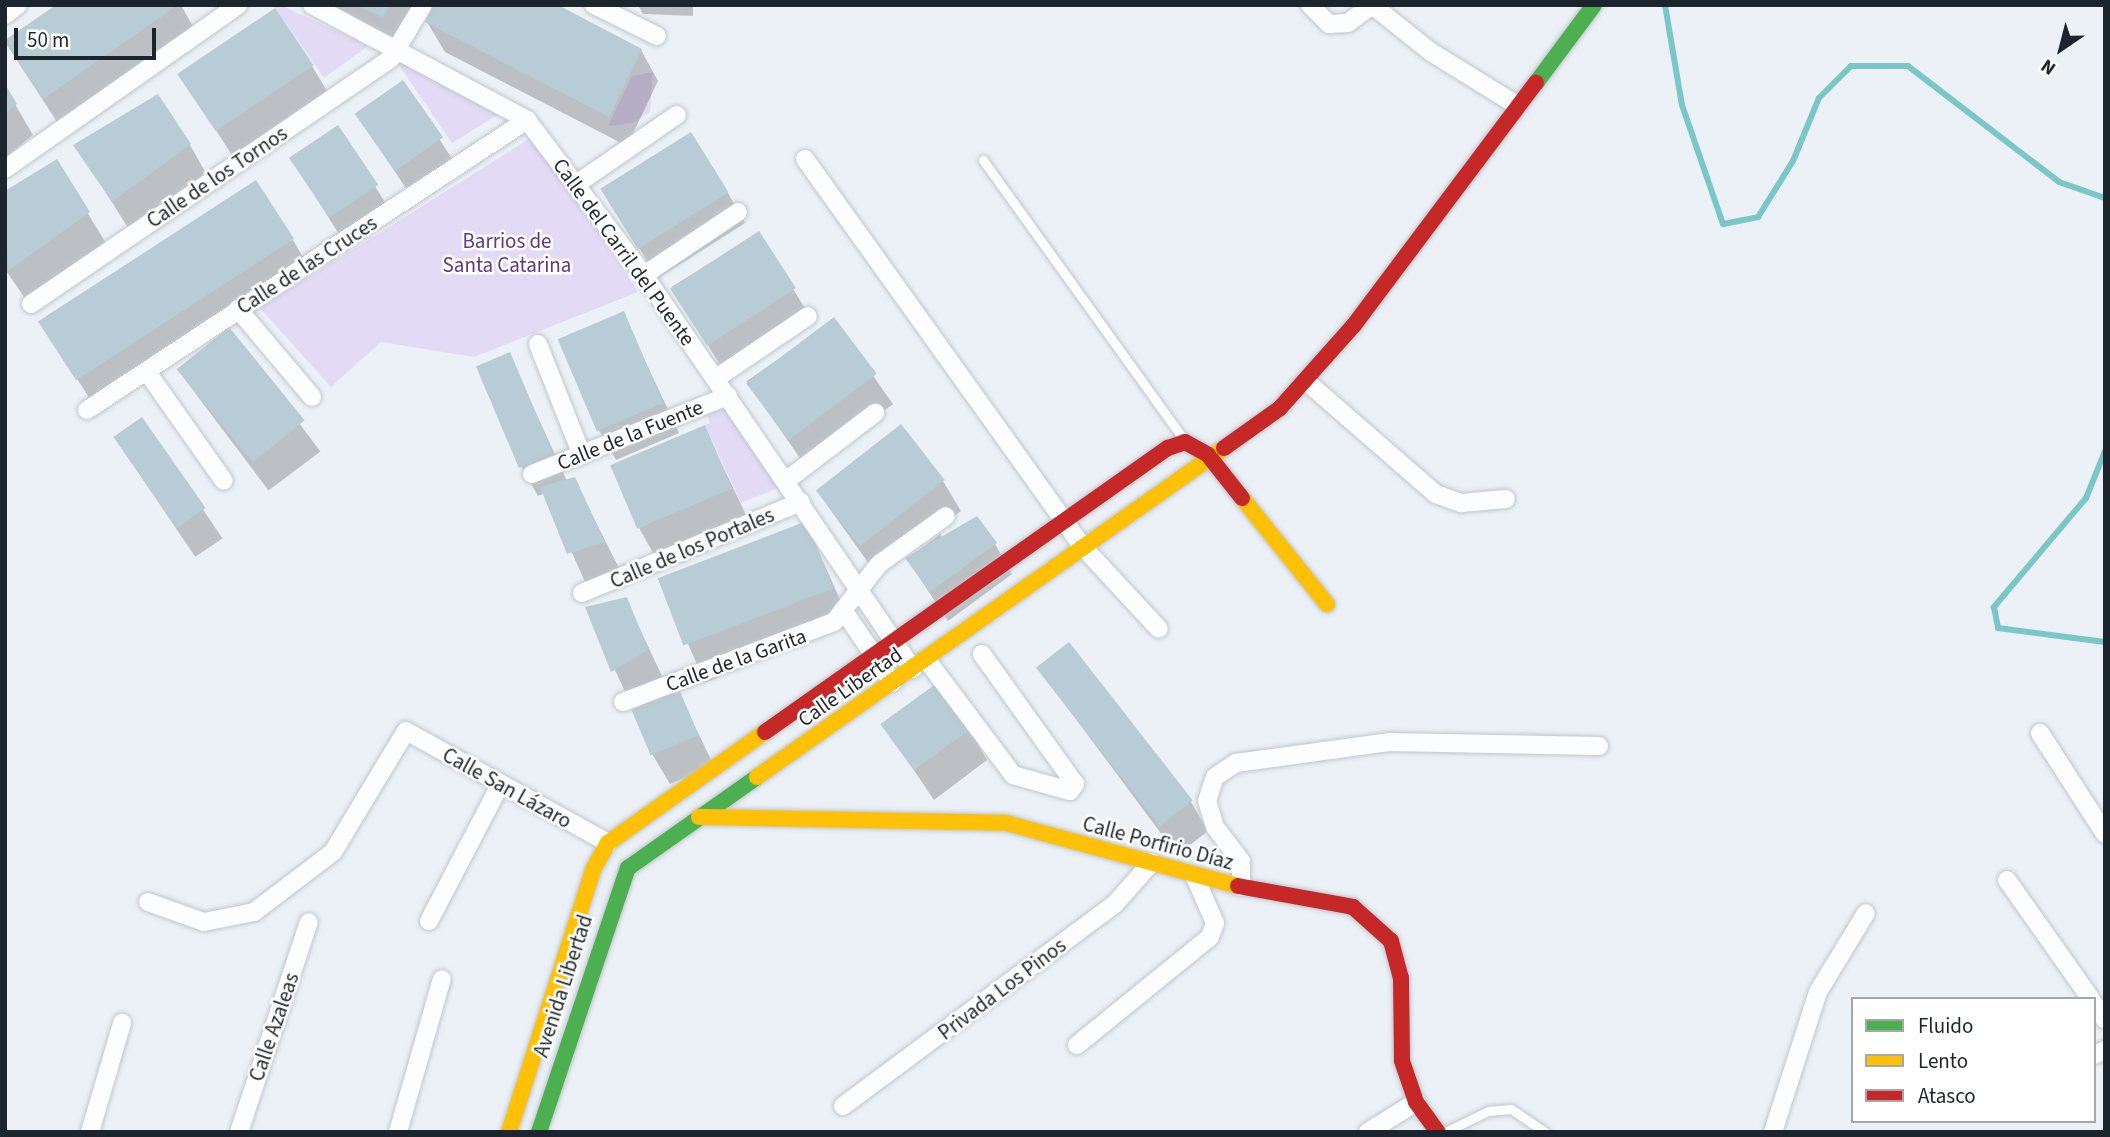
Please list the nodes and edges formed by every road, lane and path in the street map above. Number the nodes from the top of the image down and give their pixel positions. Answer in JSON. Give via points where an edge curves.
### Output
{"nodes":[{"id":1,"x":18,"y":5,"type":"edge"},
{"id":2,"x":238,"y":5,"type":"edge"},
{"id":3,"x":312,"y":5,"type":"edge"},
{"id":4,"x":423,"y":5,"type":"edge"},
{"id":5,"x":594,"y":5,"type":"edge"},
{"id":6,"x":1310,"y":5,"type":"edge"},
{"id":7,"x":1372,"y":5,"type":"edge"},
{"id":8,"x":1594,"y":5,"type":"edge"},
{"id":9,"x":5,"y":15,"type":"edge"},
{"id":10,"x":657,"y":36,"type":"dead end"},
{"id":11,"x":402,"y":48,"type":"junction"},
{"id":12,"x":1518,"y":106,"type":"junction"},
{"id":13,"x":677,"y":115,"type":"dead end"},
{"id":14,"x":527,"y":120,"type":"junction"},
{"id":15,"x":805,"y":159,"type":"dead end"},
{"id":16,"x":983,"y":160,"type":"dead end"},
{"id":17,"x":5,"y":169,"type":"edge"},
{"id":18,"x":578,"y":183,"type":"junction"},
{"id":19,"x":738,"y":212,"type":"dead end"},
{"id":20,"x":644,"y":275,"type":"junction"},
{"id":21,"x":31,"y":304,"type":"dead end"},
{"id":22,"x":238,"y":309,"type":"junction"},
{"id":23,"x":808,"y":316,"type":"dead end"},
{"id":24,"x":538,"y":344,"type":"dead end"},
{"id":25,"x":146,"y":372,"type":"junction"},
{"id":26,"x":715,"y":379,"type":"junction"},
{"id":27,"x":1307,"y":382,"type":"junction"},
{"id":28,"x":728,"y":396,"type":"junction"},
{"id":29,"x":312,"y":397,"type":"dead end"},
{"id":30,"x":88,"y":410,"type":"dead end"},
{"id":31,"x":874,"y":413,"type":"dead end"},
{"id":32,"x":1185,"y":442,"type":"junction"},
{"id":33,"x":582,"y":455,"type":"junction"},
{"id":34,"x":1208,"y":456,"type":"junction"},
{"id":35,"x":532,"y":474,"type":"dead end"},
{"id":36,"x":787,"y":480,"type":"junction"},
{"id":37,"x":224,"y":481,"type":"dead end"},
{"id":38,"x":1506,"y":499,"type":"dead end"},
{"id":39,"x":801,"y":502,"type":"junction"},
{"id":40,"x":946,"y":516,"type":"dead end"},
{"id":41,"x":1065,"y":522,"type":"junction"},
{"id":42,"x":1084,"y":548,"type":"junction"},
{"id":43,"x":860,"y":583,"type":"junction"},
{"id":44,"x":583,"y":593,"type":"dead end"},
{"id":45,"x":1327,"y":604,"type":"dead end"},
{"id":46,"x":844,"y":610,"type":"junction"},
{"id":47,"x":1159,"y":629,"type":"dead end"},
{"id":48,"x":897,"y":639,"type":"junction"},
{"id":49,"x":982,"y":654,"type":"dead end"},
{"id":50,"x":875,"y":656,"type":"junction"},
{"id":51,"x":919,"y":664,"type":"junction"},
{"id":52,"x":893,"y":683,"type":"junction"},
{"id":53,"x":623,"y":702,"type":"dead end"},
{"id":54,"x":2040,"y":733,"type":"dead end"},
{"id":55,"x":1599,"y":746,"type":"dead end"},
{"id":56,"x":500,"y":785,"type":"junction"},
{"id":57,"x":698,"y":817,"type":"junction"},
{"id":58,"x":2105,"y":834,"type":"edge"},
{"id":59,"x":608,"y":843,"type":"junction"},
{"id":60,"x":638,"y":859,"type":"joint"},
{"id":61,"x":1152,"y":862,"type":"junction"},
{"id":62,"x":1194,"y":875,"type":"junction"},
{"id":63,"x":2007,"y":880,"type":"dead end"},
{"id":64,"x":1241,"y":887,"type":"junction"},
{"id":65,"x":148,"y":902,"type":"dead end"},
{"id":66,"x":1866,"y":913,"type":"dead end"},
{"id":67,"x":429,"y":921,"type":"dead end"},
{"id":68,"x":309,"y":922,"type":"dead end"},
{"id":69,"x":442,"y":979,"type":"dead end"},
{"id":70,"x":2090,"y":997,"type":"edge"},
{"id":71,"x":122,"y":1023,"type":"dead end"},
{"id":72,"x":1077,"y":1045,"type":"dead end"},
{"id":73,"x":1416,"y":1102,"type":"junction"},
{"id":74,"x":843,"y":1106,"type":"dead end"},
{"id":75,"x":90,"y":1132,"type":"edge"},
{"id":76,"x":239,"y":1132,"type":"edge"},
{"id":77,"x":398,"y":1132,"type":"edge"},
{"id":78,"x":509,"y":1132,"type":"edge"},
{"id":79,"x":539,"y":1132,"type":"edge"},
{"id":80,"x":1368,"y":1132,"type":"edge"},
{"id":81,"x":1438,"y":1132,"type":"edge"},
{"id":82,"x":1445,"y":1132,"type":"edge"},
{"id":83,"x":1545,"y":1132,"type":"edge"},
{"id":84,"x":1773,"y":1132,"type":"edge"}],
"edges":[{"from":1,"to":9,"type":"street"},
{"from":2,"to":17,"type":"street"},
{"from":3,"to":11,"type":"street","name":"Calle del Carril del Puente"},
{"from":4,"to":11,"type":"street"},
{"from":5,"to":10,"type":"street"},
{"from":6,"to":7,"type":"street","via":[[1329,24],[1348,23]]},
{"from":7,"to":12,"type":"street","via":[[1431,52]]},
{"from":8,"to":12,"type":"street","name":"Calle Libertad"},
{"from":11,"to":14,"type":"street","name":"Calle del Carril del Puente"},
{"from":11,"to":21,"type":"street","name":"Calle de los Tornos"},
{"from":12,"to":27,"type":"street","name":"Calle Libertad"},
{"from":13,"to":18,"type":"street"},
{"from":14,"to":18,"type":"street","name":"Calle del Carril del Puente"},
{"from":14,"to":22,"type":"street","name":"Calle de las Cruces"},
{"from":15,"to":41,"type":"street"},
{"from":16,"to":32,"type":"lane"},
{"from":18,"to":20,"type":"street","name":"Calle del Carril del Puente"},
{"from":19,"to":20,"type":"street"},
{"from":20,"to":26,"type":"street","name":"Calle del Carril del Puente"},
{"from":22,"to":25,"type":"street","name":"Calle de las Cruces"},
{"from":22,"to":29,"type":"street"},
{"from":23,"to":26,"type":"street"},
{"from":24,"to":33,"type":"street"},
{"from":25,"to":30,"type":"street","name":"Calle de las Cruces"},
{"from":25,"to":37,"type":"street"},
{"from":26,"to":28,"type":"street","name":"Calle del Carril del Puente"},
{"from":27,"to":34,"type":"street","name":"Calle Libertad","via":[[1256,426]]},
{"from":27,"to":38,"type":"street","via":[[1436,494],[1461,503]]},
{"from":28,"to":33,"type":"street","name":"Calle de la Fuente"},
{"from":28,"to":36,"type":"street","name":"Calle del Carril del Puente"},
{"from":31,"to":36,"type":"street"},
{"from":32,"to":34,"type":"street"},
{"from":32,"to":41,"type":"street"},
{"from":33,"to":35,"type":"street","name":"Calle de la Fuente"},
{"from":34,"to":42,"type":"street","name":"Calle Libertad"},
{"from":34,"to":45,"type":"street"},
{"from":36,"to":39,"type":"street","name":"Calle del Carril del Puente"},
{"from":39,"to":43,"type":"street","name":"Calle del Carril del Puente"},
{"from":39,"to":44,"type":"street","name":"Calle de los Portales"},
{"from":40,"to":43,"type":"street"},
{"from":41,"to":42,"type":"street"},
{"from":41,"to":48,"type":"street"},
{"from":42,"to":47,"type":"street"},
{"from":42,"to":51,"type":"street","name":"Calle Libertad"},
{"from":43,"to":46,"type":"street"},
{"from":43,"to":48,"type":"street","name":"Calle del Carril del Puente"},
{"from":46,"to":50,"type":"street"},
{"from":46,"to":53,"type":"street","name":"Calle de la Garita","via":[[820,629]]},
{"from":48,"to":50,"type":"street"},
{"from":48,"to":51,"type":"street","name":"Calle del Carril del Puente"},
{"from":49,"to":51,"type":"street","name":"Calle del Carril del Puente","via":[[1075,783],[1070,791],[1013,775]]},
{"from":50,"to":52,"type":"street"},
{"from":50,"to":59,"type":"street"},
{"from":51,"to":52,"type":"street","name":"Calle Libertad"},
{"from":52,"to":57,"type":"street","name":"Calle Libertad"},
{"from":54,"to":58,"type":"street"},
{"from":55,"to":64,"type":"street","via":[[1389,742],[1236,763],[1216,776],[1207,801],[1215,827],[1241,861]]},
{"from":56,"to":59,"type":"street","name":"Calle San Lázaro"},
{"from":56,"to":65,"type":"street","name":"Calle San Lázaro","via":[[406,731],[333,852],[254,912],[204,922]]},
{"from":56,"to":67,"type":"street"},
{"from":57,"to":60,"type":"street","name":"Calle Libertad"},
{"from":57,"to":61,"type":"street","name":"Calle Porfirio Díaz","via":[[1006,823]]},
{"from":59,"to":78,"type":"street","via":[[594,868]]},
{"from":60,"to":79,"type":"street","name":"Avenida Libertad","via":[[621,879]]},
{"from":61,"to":62,"type":"street","name":"Calle Porfirio Díaz"},
{"from":61,"to":74,"type":"street","name":"Privada Los Pinos","via":[[1114,905]]},
{"from":62,"to":64,"type":"street","name":"Calle Porfirio Díaz"},
{"from":62,"to":72,"type":"street","via":[[1215,923],[1210,937]]},
{"from":63,"to":70,"type":"street"},
{"from":64,"to":73,"type":"street","name":"Calle Porfirio Díaz","via":[[1341,902],[1384,930],[1401,978],[1402,1062]]},
{"from":66,"to":84,"type":"street","via":[[1818,992]]},
{"from":68,"to":76,"type":"street","name":"Calle Azaleas"},
{"from":69,"to":77,"type":"street"},
{"from":71,"to":75,"type":"street"},
{"from":73,"to":80,"type":"street"},
{"from":73,"to":81,"type":"street","name":"Calle Porfirio Díaz"},
{"from":82,"to":83,"type":"lane","via":[[1488,1111],[1511,1109]]}]}
